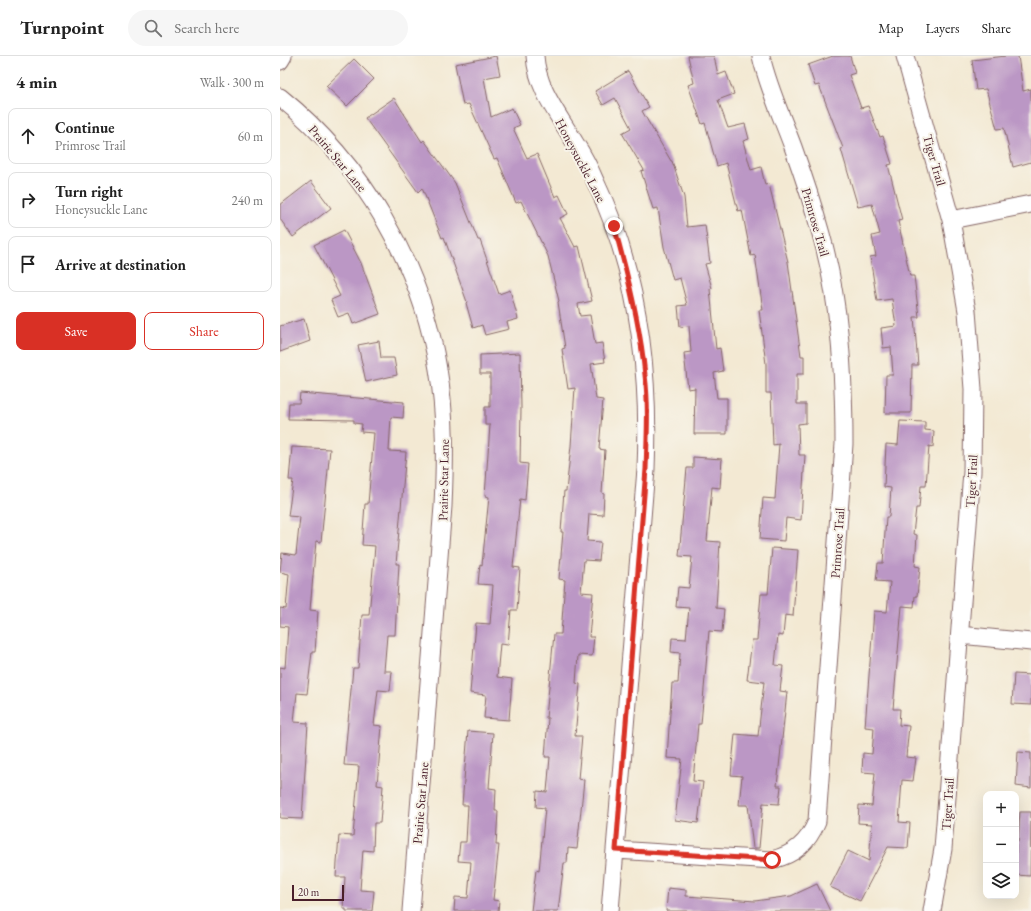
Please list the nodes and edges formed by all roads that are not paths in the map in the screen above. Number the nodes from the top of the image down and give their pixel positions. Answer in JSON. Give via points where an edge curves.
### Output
{"nodes":[{"id":1,"x":282,"y":56,"type":"edge"},
{"id":2,"x":534,"y":56,"type":"edge"},
{"id":3,"x":760,"y":56,"type":"edge"},
{"id":4,"x":905,"y":56,"type":"edge"},
{"id":5,"x":280,"y":61,"type":"edge"},
{"id":6,"x":280,"y":96,"type":"edge"},
{"id":7,"x":1031,"y":204,"type":"edge"},
{"id":8,"x":952,"y":220,"type":"junction"},
{"id":9,"x":960,"y":635,"type":"junction"},
{"id":10,"x":1031,"y":642,"type":"edge"},
{"id":11,"x":616,"y":850,"type":"junction"},
{"id":12,"x":411,"y":911,"type":"edge"},
{"id":13,"x":610,"y":911,"type":"edge"},
{"id":14,"x":932,"y":911,"type":"edge"}],
"edges":[{"from":1,"to":5,"type":"street"},
{"from":2,"to":11,"type":"street","name":"Honeysuckle Lane","via":[[546,96],[597,184],[614,226],[628,277],[646,375],[646,469]]},
{"from":3,"to":11,"type":"street","name":"Primrose Trail","via":[[821,233],[839,323],[844,383],[844,444],[817,821],[801,848],[788,856],[772,860]]},
{"from":4,"to":8,"type":"street","name":"Tiger Trail"},
{"from":6,"to":12,"type":"street","name":"Prairie Star Lane","via":[[326,140],[355,175],[381,213],[420,296],[438,370],[444,415],[443,506]]},
{"from":7,"to":8,"type":"street"},
{"from":8,"to":9,"type":"street","name":"Tiger Trail","via":[[967,311],[973,389],[972,472]]},
{"from":9,"to":10,"type":"street"},
{"from":9,"to":14,"type":"street","name":"Tiger Trail","via":[[944,849]]},
{"from":11,"to":13,"type":"street","name":"Honeysuckle Lane"}]}
